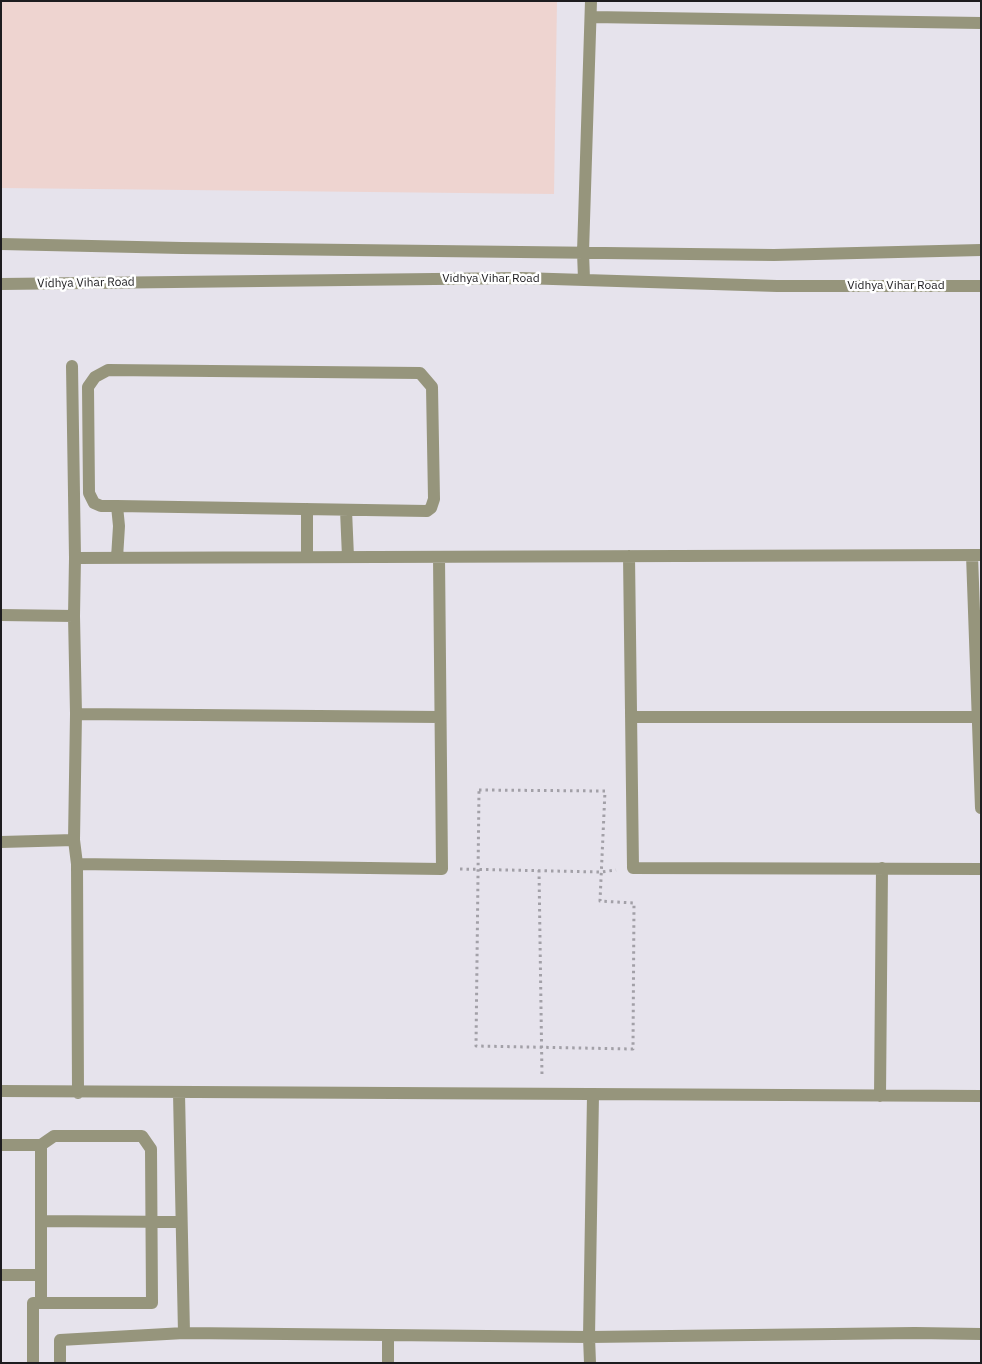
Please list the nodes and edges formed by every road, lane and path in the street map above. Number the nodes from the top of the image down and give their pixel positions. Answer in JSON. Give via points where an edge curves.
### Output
{"nodes":[{"id":1,"x":590,"y":1,"type":"edge"},
{"id":2,"x":591,"y":17,"type":"junction"},
{"id":3,"x":981,"y":23,"type":"edge"},
{"id":4,"x":1,"y":244,"type":"edge"},
{"id":5,"x":981,"y":250,"type":"edge"},
{"id":6,"x":583,"y":252,"type":"junction"},
{"id":7,"x":584,"y":280,"type":"junction"},
{"id":8,"x":1,"y":284,"type":"edge"},
{"id":9,"x":981,"y":286,"type":"edge"},
{"id":10,"x":72,"y":366,"type":"dead end"},
{"id":11,"x":117,"y":506,"type":"junction"},
{"id":12,"x":307,"y":509,"type":"junction"},
{"id":13,"x":346,"y":510,"type":"junction"},
{"id":14,"x":976,"y":554,"type":"edge"},
{"id":15,"x":439,"y":556,"type":"junction"},
{"id":16,"x":629,"y":556,"type":"junction"},
{"id":17,"x":308,"y":557,"type":"junction"},
{"id":18,"x":348,"y":557,"type":"junction"},
{"id":19,"x":75,"y":558,"type":"junction"},
{"id":20,"x":117,"y":558,"type":"junction"},
{"id":21,"x":1,"y":615,"type":"edge"},
{"id":22,"x":74,"y":616,"type":"junction"},
{"id":23,"x":76,"y":714,"type":"junction"},
{"id":24,"x":440,"y":717,"type":"junction"},
{"id":25,"x":631,"y":717,"type":"junction"},
{"id":26,"x":977,"y":717,"type":"junction"},
{"id":27,"x":981,"y":808,"type":"edge"},
{"id":28,"x":74,"y":840,"type":"junction"},
{"id":29,"x":1,"y":842,"type":"edge"},
{"id":30,"x":76,"y":864,"type":"junction"},
{"id":31,"x":478,"y":868,"type":"junction"},
{"id":32,"x":882,"y":868,"type":"junction"},
{"id":33,"x":442,"y":869,"type":"junction"},
{"id":34,"x":981,"y":869,"type":"edge"},
{"id":35,"x":539,"y":870,"type":"junction"},
{"id":36,"x":601,"y":872,"type":"junction"},
{"id":37,"x":541,"y":1047,"type":"junction"},
{"id":38,"x":1,"y":1091,"type":"edge"},
{"id":39,"x":78,"y":1093,"type":"junction"},
{"id":40,"x":179,"y":1093,"type":"junction"},
{"id":41,"x":542,"y":1094,"type":"junction"},
{"id":42,"x":592,"y":1095,"type":"junction"},
{"id":43,"x":880,"y":1096,"type":"junction"},
{"id":44,"x":981,"y":1096,"type":"edge"},
{"id":45,"x":1,"y":1145,"type":"edge"},
{"id":46,"x":41,"y":1146,"type":"junction"},
{"id":47,"x":41,"y":1221,"type":"junction"},
{"id":48,"x":152,"y":1222,"type":"junction"},
{"id":49,"x":181,"y":1222,"type":"junction"},
{"id":50,"x":1,"y":1275,"type":"edge"},
{"id":51,"x":41,"y":1275,"type":"junction"},
{"id":52,"x":41,"y":1302,"type":"junction"},
{"id":53,"x":184,"y":1333,"type":"junction"},
{"id":54,"x":981,"y":1334,"type":"edge"},
{"id":55,"x":388,"y":1335,"type":"junction"},
{"id":56,"x":589,"y":1337,"type":"junction"},
{"id":57,"x":32,"y":1363,"type":"edge"},
{"id":58,"x":60,"y":1363,"type":"edge"},
{"id":59,"x":388,"y":1363,"type":"edge"},
{"id":60,"x":590,"y":1363,"type":"edge"}],
"edges":[{"from":1,"to":2,"type":"street"},
{"from":2,"to":3,"type":"street"},
{"from":2,"to":6,"type":"street"},
{"from":4,"to":6,"type":"street"},
{"from":5,"to":6,"type":"street","via":[[774,255]]},
{"from":6,"to":7,"type":"street"},
{"from":7,"to":8,"type":"street","name":"Vidhya Vihar Road"},
{"from":7,"to":9,"type":"street","name":"Vidhya Vihar Road","via":[[777,286]]},
{"from":10,"to":19,"type":"street"},
{"from":11,"to":12,"type":"street"},
{"from":11,"to":13,"type":"street","via":[[101,506],[94,502],[90,493],[88,387],[94,377],[108,370],[420,373],[432,387],[434,499],[431,508],[427,511]]},
{"from":11,"to":20,"type":"street"},
{"from":12,"to":13,"type":"street"},
{"from":12,"to":17,"type":"street"},
{"from":13,"to":18,"type":"street"},
{"from":14,"to":16,"type":"street"},
{"from":14,"to":26,"type":"street"},
{"from":15,"to":16,"type":"street"},
{"from":15,"to":18,"type":"street"},
{"from":15,"to":24,"type":"street"},
{"from":16,"to":25,"type":"street"},
{"from":17,"to":18,"type":"street"},
{"from":17,"to":20,"type":"street"},
{"from":19,"to":20,"type":"street"},
{"from":19,"to":22,"type":"street"},
{"from":21,"to":22,"type":"street"},
{"from":22,"to":23,"type":"street"},
{"from":23,"to":24,"type":"street"},
{"from":23,"to":28,"type":"street"},
{"from":24,"to":33,"type":"street"},
{"from":25,"to":26,"type":"street"},
{"from":25,"to":32,"type":"street","via":[[633,868]]},
{"from":26,"to":27,"type":"street"},
{"from":28,"to":29,"type":"street"},
{"from":28,"to":30,"type":"street"},
{"from":30,"to":33,"type":"street"},
{"from":30,"to":39,"type":"street"},
{"from":31,"to":33,"type":"path"},
{"from":31,"to":35,"type":"path"},
{"from":31,"to":36,"type":"path","via":[[479,790],[605,791]]},
{"from":31,"to":37,"type":"path","via":[[476,1046]]},
{"from":32,"to":34,"type":"street"},
{"from":32,"to":43,"type":"street"},
{"from":35,"to":36,"type":"path"},
{"from":35,"to":37,"type":"path"},
{"from":36,"to":37,"type":"path","via":[[600,901],[634,903],[633,1049]]},
{"from":37,"to":41,"type":"path"},
{"from":38,"to":39,"type":"street"},
{"from":39,"to":40,"type":"street"},
{"from":40,"to":41,"type":"street"},
{"from":40,"to":49,"type":"street"},
{"from":41,"to":42,"type":"street"},
{"from":42,"to":43,"type":"street"},
{"from":42,"to":56,"type":"street"},
{"from":43,"to":44,"type":"street"},
{"from":45,"to":46,"type":"street"},
{"from":46,"to":47,"type":"street"},
{"from":46,"to":48,"type":"street","via":[[54,1136],[142,1136],[151,1149]]},
{"from":47,"to":48,"type":"street"},
{"from":47,"to":51,"type":"street"},
{"from":48,"to":49,"type":"street"},
{"from":48,"to":52,"type":"street","via":[[152,1303]]},
{"from":49,"to":53,"type":"street"},
{"from":50,"to":51,"type":"street"},
{"from":51,"to":52,"type":"street"},
{"from":52,"to":57,"type":"street","via":[[33,1303]]},
{"from":53,"to":55,"type":"street"},
{"from":53,"to":58,"type":"street","via":[[60,1340]]},
{"from":54,"to":56,"type":"street"},
{"from":55,"to":56,"type":"street"},
{"from":55,"to":59,"type":"street"},
{"from":56,"to":60,"type":"street"}]}
